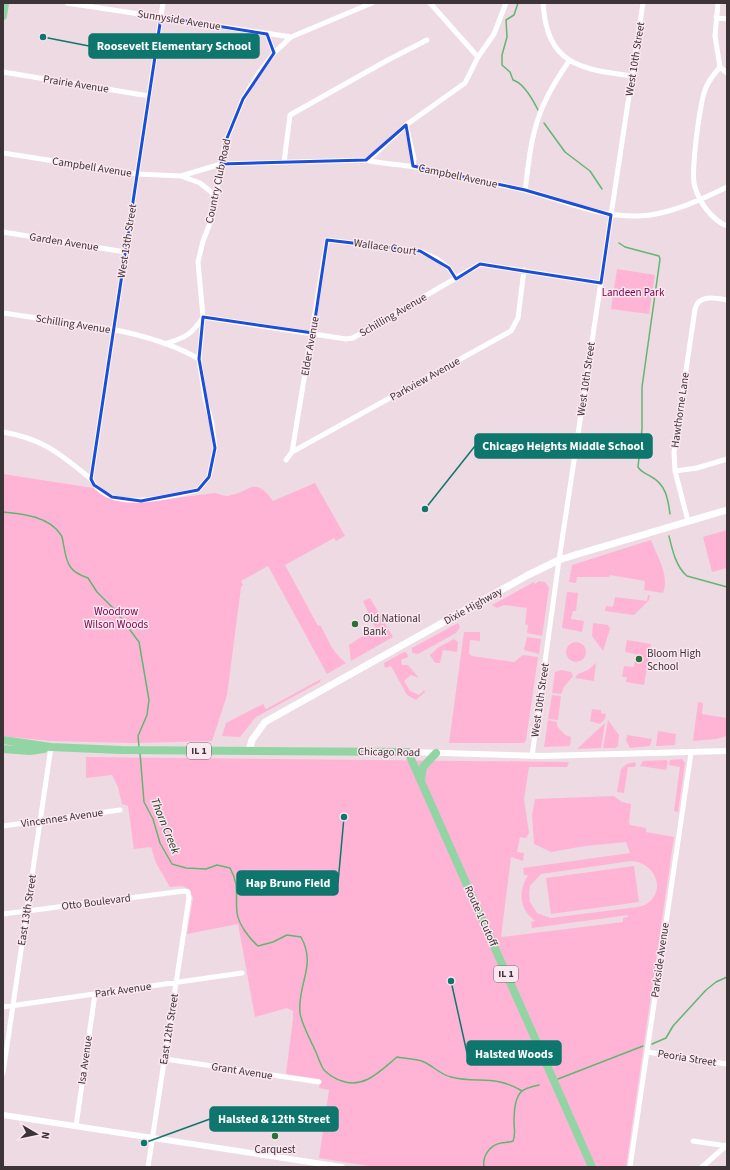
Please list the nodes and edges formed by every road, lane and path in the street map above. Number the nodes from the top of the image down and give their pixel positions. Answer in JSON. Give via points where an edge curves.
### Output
{"nodes":[{"id":1,"x":5,"y":3,"type":"edge"},
{"id":2,"x":67,"y":3,"type":"edge"},
{"id":3,"x":163,"y":3,"type":"edge"},
{"id":4,"x":372,"y":3,"type":"edge"},
{"id":5,"x":430,"y":3,"type":"edge"},
{"id":6,"x":506,"y":3,"type":"edge"},
{"id":7,"x":543,"y":3,"type":"edge"},
{"id":8,"x":643,"y":3,"type":"edge"},
{"id":9,"x":718,"y":3,"type":"edge"},
{"id":10,"x":3,"y":16,"type":"edge"},
{"id":11,"x":161,"y":17,"type":"junction"},
{"id":12,"x":716,"y":18,"type":"junction"},
{"id":13,"x":727,"y":19,"type":"edge"},
{"id":14,"x":267,"y":34,"type":"junction"},
{"id":15,"x":291,"y":37,"type":"junction"},
{"id":16,"x":427,"y":40,"type":"dead end"},
{"id":17,"x":274,"y":53,"type":"junction"},
{"id":18,"x":478,"y":57,"type":"junction"},
{"id":19,"x":569,"y":61,"type":"junction"},
{"id":20,"x":720,"y":67,"type":"junction"},
{"id":21,"x":3,"y":72,"type":"edge"},
{"id":22,"x":727,"y":73,"type":"edge"},
{"id":23,"x":632,"y":76,"type":"junction"},
{"id":24,"x":149,"y":96,"type":"junction"},
{"id":25,"x":406,"y":125,"type":"junction"},
{"id":26,"x":3,"y":153,"type":"edge"},
{"id":27,"x":366,"y":160,"type":"junction"},
{"id":28,"x":284,"y":162,"type":"junction"},
{"id":29,"x":221,"y":164,"type":"junction"},
{"id":30,"x":413,"y":166,"type":"junction"},
{"id":31,"x":137,"y":174,"type":"junction"},
{"id":32,"x":181,"y":176,"type":"junction"},
{"id":33,"x":727,"y":187,"type":"edge"},
{"id":34,"x":525,"y":190,"type":"junction"},
{"id":35,"x":216,"y":196,"type":"junction"},
{"id":36,"x":702,"y":200,"type":"junction"},
{"id":37,"x":611,"y":215,"type":"junction"},
{"id":38,"x":727,"y":226,"type":"edge"},
{"id":39,"x":3,"y":232,"type":"edge"},
{"id":40,"x":327,"y":240,"type":"joint"},
{"id":41,"x":125,"y":252,"type":"junction"},
{"id":42,"x":524,"y":270,"type":"junction"},
{"id":43,"x":456,"y":279,"type":"junction"},
{"id":44,"x":601,"y":283,"type":"junction"},
{"id":45,"x":727,"y":300,"type":"edge"},
{"id":46,"x":3,"y":312,"type":"edge"},
{"id":47,"x":203,"y":317,"type":"junction"},
{"id":48,"x":113,"y":330,"type":"junction"},
{"id":49,"x":313,"y":333,"type":"junction"},
{"id":50,"x":165,"y":344,"type":"junction"},
{"id":51,"x":199,"y":359,"type":"junction"},
{"id":52,"x":3,"y":432,"type":"edge"},
{"id":53,"x":292,"y":452,"type":"junction"},
{"id":54,"x":727,"y":459,"type":"edge"},
{"id":55,"x":286,"y":460,"type":"dead end"},
{"id":56,"x":675,"y":471,"type":"junction"},
{"id":57,"x":91,"y":479,"type":"junction"},
{"id":58,"x":727,"y":510,"type":"edge"},
{"id":59,"x":688,"y":521,"type":"junction"},
{"id":60,"x":559,"y":560,"type":"junction"},
{"id":61,"x":3,"y":740,"type":"edge"},
{"id":62,"x":51,"y":747,"type":"junction"},
{"id":63,"x":3,"y":748,"type":"edge"},
{"id":64,"x":249,"y":751,"type":"junction"},
{"id":65,"x":727,"y":751,"type":"edge"},
{"id":66,"x":408,"y":752,"type":"junction"},
{"id":67,"x":436,"y":752,"type":"junction"},
{"id":68,"x":691,"y":753,"type":"junction"},
{"id":69,"x":532,"y":756,"type":"junction"},
{"id":70,"x":421,"y":780,"type":"junction"},
{"id":71,"x":120,"y":810,"type":"dead end"},
{"id":72,"x":41,"y":821,"type":"junction"},
{"id":73,"x":3,"y":826,"type":"edge"},
{"id":74,"x":188,"y":892,"type":"joint"},
{"id":75,"x":28,"y":910,"type":"junction"},
{"id":76,"x":3,"y":914,"type":"edge"},
{"id":77,"x":242,"y":974,"type":"dead end"},
{"id":78,"x":176,"y":982,"type":"junction"},
{"id":79,"x":95,"y":994,"type":"junction"},
{"id":80,"x":12,"y":1005,"type":"junction"},
{"id":81,"x":3,"y":1007,"type":"edge"},
{"id":82,"x":647,"y":1052,"type":"junction"},
{"id":83,"x":165,"y":1059,"type":"junction"},
{"id":84,"x":727,"y":1064,"type":"edge"},
{"id":85,"x":3,"y":1073,"type":"edge"},
{"id":86,"x":319,"y":1082,"type":"dead end"},
{"id":87,"x":3,"y":1115,"type":"edge"},
{"id":88,"x":76,"y":1126,"type":"junction"},
{"id":89,"x":153,"y":1138,"type":"junction"},
{"id":90,"x":693,"y":1141,"type":"dead end"},
{"id":91,"x":727,"y":1146,"type":"edge"},
{"id":92,"x":309,"y":1165,"type":"edge"},
{"id":93,"x":148,"y":1167,"type":"edge"},
{"id":94,"x":342,"y":1167,"type":"edge"},
{"id":95,"x":592,"y":1167,"type":"edge"},
{"id":96,"x":630,"y":1167,"type":"edge"},
{"id":97,"x":702,"y":1167,"type":"edge"}],
"edges":[{"from":1,"to":10,"type":"main road"},
{"from":2,"to":11,"type":"street","name":"Sunnyside Avenue"},
{"from":3,"to":11,"type":"street","name":"West 13th Street"},
{"from":4,"to":15,"type":"street","name":"Country Club Road"},
{"from":5,"to":18,"type":"street"},
{"from":6,"to":18,"type":"street","via":[[494,34]]},
{"from":7,"to":19,"type":"street","via":[[547,32],[555,46]]},
{"from":8,"to":23,"type":"street","name":"West 10th Street"},
{"from":9,"to":12,"type":"street"},
{"from":11,"to":14,"type":"street","name":"Sunnyside Avenue"},
{"from":11,"to":24,"type":"street","name":"West 13th Street"},
{"from":12,"to":13,"type":"street"},
{"from":12,"to":20,"type":"street","via":[[715,36]]},
{"from":14,"to":15,"type":"street","name":"Sunnyside Avenue"},
{"from":14,"to":17,"type":"street"},
{"from":15,"to":17,"type":"street","name":"Country Club Road"},
{"from":16,"to":28,"type":"street","via":[[290,115]]},
{"from":17,"to":29,"type":"street","name":"Country Club Road","via":[[243,99],[225,143]]},
{"from":18,"to":25,"type":"street","via":[[465,83]]},
{"from":19,"to":23,"type":"street","via":[[593,71]]},
{"from":19,"to":34,"type":"street","via":[[551,88],[534,133]]},
{"from":20,"to":22,"type":"street"},
{"from":20,"to":36,"type":"street","via":[[710,78],[705,91],[693,170],[695,187]]},
{"from":21,"to":24,"type":"street","name":"Prairie Avenue"},
{"from":23,"to":37,"type":"street","name":"West 10th Street"},
{"from":24,"to":31,"type":"street","name":"West 13th Street"},
{"from":25,"to":27,"type":"street"},
{"from":25,"to":30,"type":"street"},
{"from":26,"to":31,"type":"street","name":"Campbell Avenue"},
{"from":27,"to":28,"type":"street","name":"Campbell Avenue"},
{"from":27,"to":30,"type":"street","name":"Campbell Avenue","via":[[381,164]]},
{"from":28,"to":29,"type":"street","name":"Campbell Avenue"},
{"from":29,"to":32,"type":"street","name":"Campbell Avenue"},
{"from":29,"to":35,"type":"street","name":"Country Club Road"},
{"from":30,"to":34,"type":"street","name":"Campbell Avenue"},
{"from":31,"to":32,"type":"street","name":"Campbell Avenue"},
{"from":31,"to":41,"type":"street","name":"West 13th Street"},
{"from":32,"to":35,"type":"street","name":"Campbell Avenue","via":[[200,182]]},
{"from":33,"to":36,"type":"street","name":"Campbell Avenue"},
{"from":34,"to":37,"type":"street","name":"Campbell Avenue","via":[[595,213]]},
{"from":35,"to":47,"type":"street","name":"Country Club Road","via":[[198,262]]},
{"from":36,"to":37,"type":"street","name":"Campbell Avenue","via":[[660,213],[639,216]]},
{"from":36,"to":38,"type":"street","via":[[709,214]]},
{"from":37,"to":44,"type":"street","name":"West 10th Street"},
{"from":39,"to":41,"type":"street","name":"Garden Avenue"},
{"from":40,"to":43,"type":"street","name":"Wallace Court","via":[[420,251],[449,268]]},
{"from":40,"to":49,"type":"street","name":"Elder Avenue"},
{"from":41,"to":48,"type":"street","name":"West 13th Street"},
{"from":42,"to":43,"type":"street","name":"Schilling Avenue","via":[[480,264]]},
{"from":42,"to":44,"type":"street","name":"Schilling Avenue"},
{"from":42,"to":53,"type":"street","name":"Parkview Avenue","via":[[518,318],[511,331]]},
{"from":43,"to":49,"type":"street","name":"Schilling Avenue","via":[[353,338]]},
{"from":44,"to":60,"type":"street","name":"West 10th Street"},
{"from":45,"to":56,"type":"street","name":"Hawthorne Lane","via":[[700,300],[695,310],[675,445]]},
{"from":46,"to":48,"type":"street","name":"Schilling Avenue"},
{"from":47,"to":49,"type":"street","name":"Schilling Avenue"},
{"from":47,"to":50,"type":"street","via":[[195,330],[187,336]]},
{"from":47,"to":51,"type":"street","name":"Country Club Road"},
{"from":48,"to":50,"type":"street","name":"Schilling Avenue","via":[[143,335]]},
{"from":48,"to":57,"type":"street","name":"West 13th Street"},
{"from":49,"to":53,"type":"street","name":"Elder Avenue"},
{"from":50,"to":51,"type":"street","name":"Schilling Avenue"},
{"from":51,"to":57,"type":"street","name":"Country Club Road","via":[[215,448],[209,477],[198,490],[141,501],[112,497],[94,485]]},
{"from":52,"to":57,"type":"street","via":[[35,440],[52,448]]},
{"from":53,"to":55,"type":"street","name":"Parkview Avenue"},
{"from":54,"to":56,"type":"street","via":[[697,468]]},
{"from":56,"to":59,"type":"street","name":"Hawthorne Lane"},
{"from":58,"to":59,"type":"main road","name":"Dixie Highway"},
{"from":59,"to":60,"type":"main road","name":"Dixie Highway"},
{"from":60,"to":64,"type":"main road","name":"Dixie Highway","via":[[265,722],[254,737]]},
{"from":60,"to":69,"type":"street","name":"West 10th Street"},
{"from":61,"to":62,"type":"main road","name":"Chicago Road","number":"IL 1"},
{"from":62,"to":63,"type":"main road","name":"Chicago Road","number":"IL 1","via":[[30,751]]},
{"from":62,"to":64,"type":"main road","name":"Chicago Road","number":"IL 1"},
{"from":62,"to":72,"type":"street","name":"East 13th Street"},
{"from":64,"to":66,"type":"main road","name":"Chicago Road","number":"IL 1"},
{"from":65,"to":68,"type":"street","name":"Chicago Road"},
{"from":66,"to":67,"type":"street","name":"Chicago Road"},
{"from":66,"to":70,"type":"main road","name":"Route 1 Cutoff","number":"IL 1"},
{"from":67,"to":69,"type":"street","name":"Chicago Road"},
{"from":67,"to":70,"type":"main road","via":[[423,767]]},
{"from":68,"to":69,"type":"street","name":"Chicago Road"},
{"from":68,"to":82,"type":"street","name":"Parkside Avenue"},
{"from":70,"to":95,"type":"main road","name":"Route 1 Cutoff","number":"IL 1"},
{"from":71,"to":72,"type":"street","name":"Vincennes Avenue"},
{"from":72,"to":73,"type":"street","name":"Vincennes Avenue"},
{"from":72,"to":75,"type":"street","name":"East 13th Street"},
{"from":74,"to":75,"type":"street","name":"Otto Boulevard"},
{"from":74,"to":78,"type":"street","name":"East 12th Street"},
{"from":75,"to":76,"type":"street","name":"Otto Boulevard"},
{"from":75,"to":80,"type":"street","name":"East 13th Street"},
{"from":77,"to":78,"type":"street","name":"Park Avenue"},
{"from":78,"to":79,"type":"street","name":"Park Avenue"},
{"from":78,"to":83,"type":"street","name":"East 12th Street"},
{"from":79,"to":80,"type":"street","name":"Park Avenue"},
{"from":79,"to":88,"type":"street","name":"Isa Avenue"},
{"from":80,"to":81,"type":"street","name":"Park Avenue"},
{"from":80,"to":85,"type":"street","name":"East 13th Street"},
{"from":82,"to":84,"type":"street","name":"Peoria Street"},
{"from":82,"to":96,"type":"street","name":"Parkside Avenue"},
{"from":83,"to":86,"type":"street","name":"Grant Avenue"},
{"from":83,"to":89,"type":"street","name":"East 12th Street"},
{"from":87,"to":88,"type":"street"},
{"from":88,"to":89,"type":"street"},
{"from":89,"to":92,"type":"street"},
{"from":89,"to":93,"type":"street","name":"East 12th Street"},
{"from":90,"to":91,"type":"street"},
{"from":91,"to":97,"type":"street"},
{"from":92,"to":94,"type":"street"}]}
